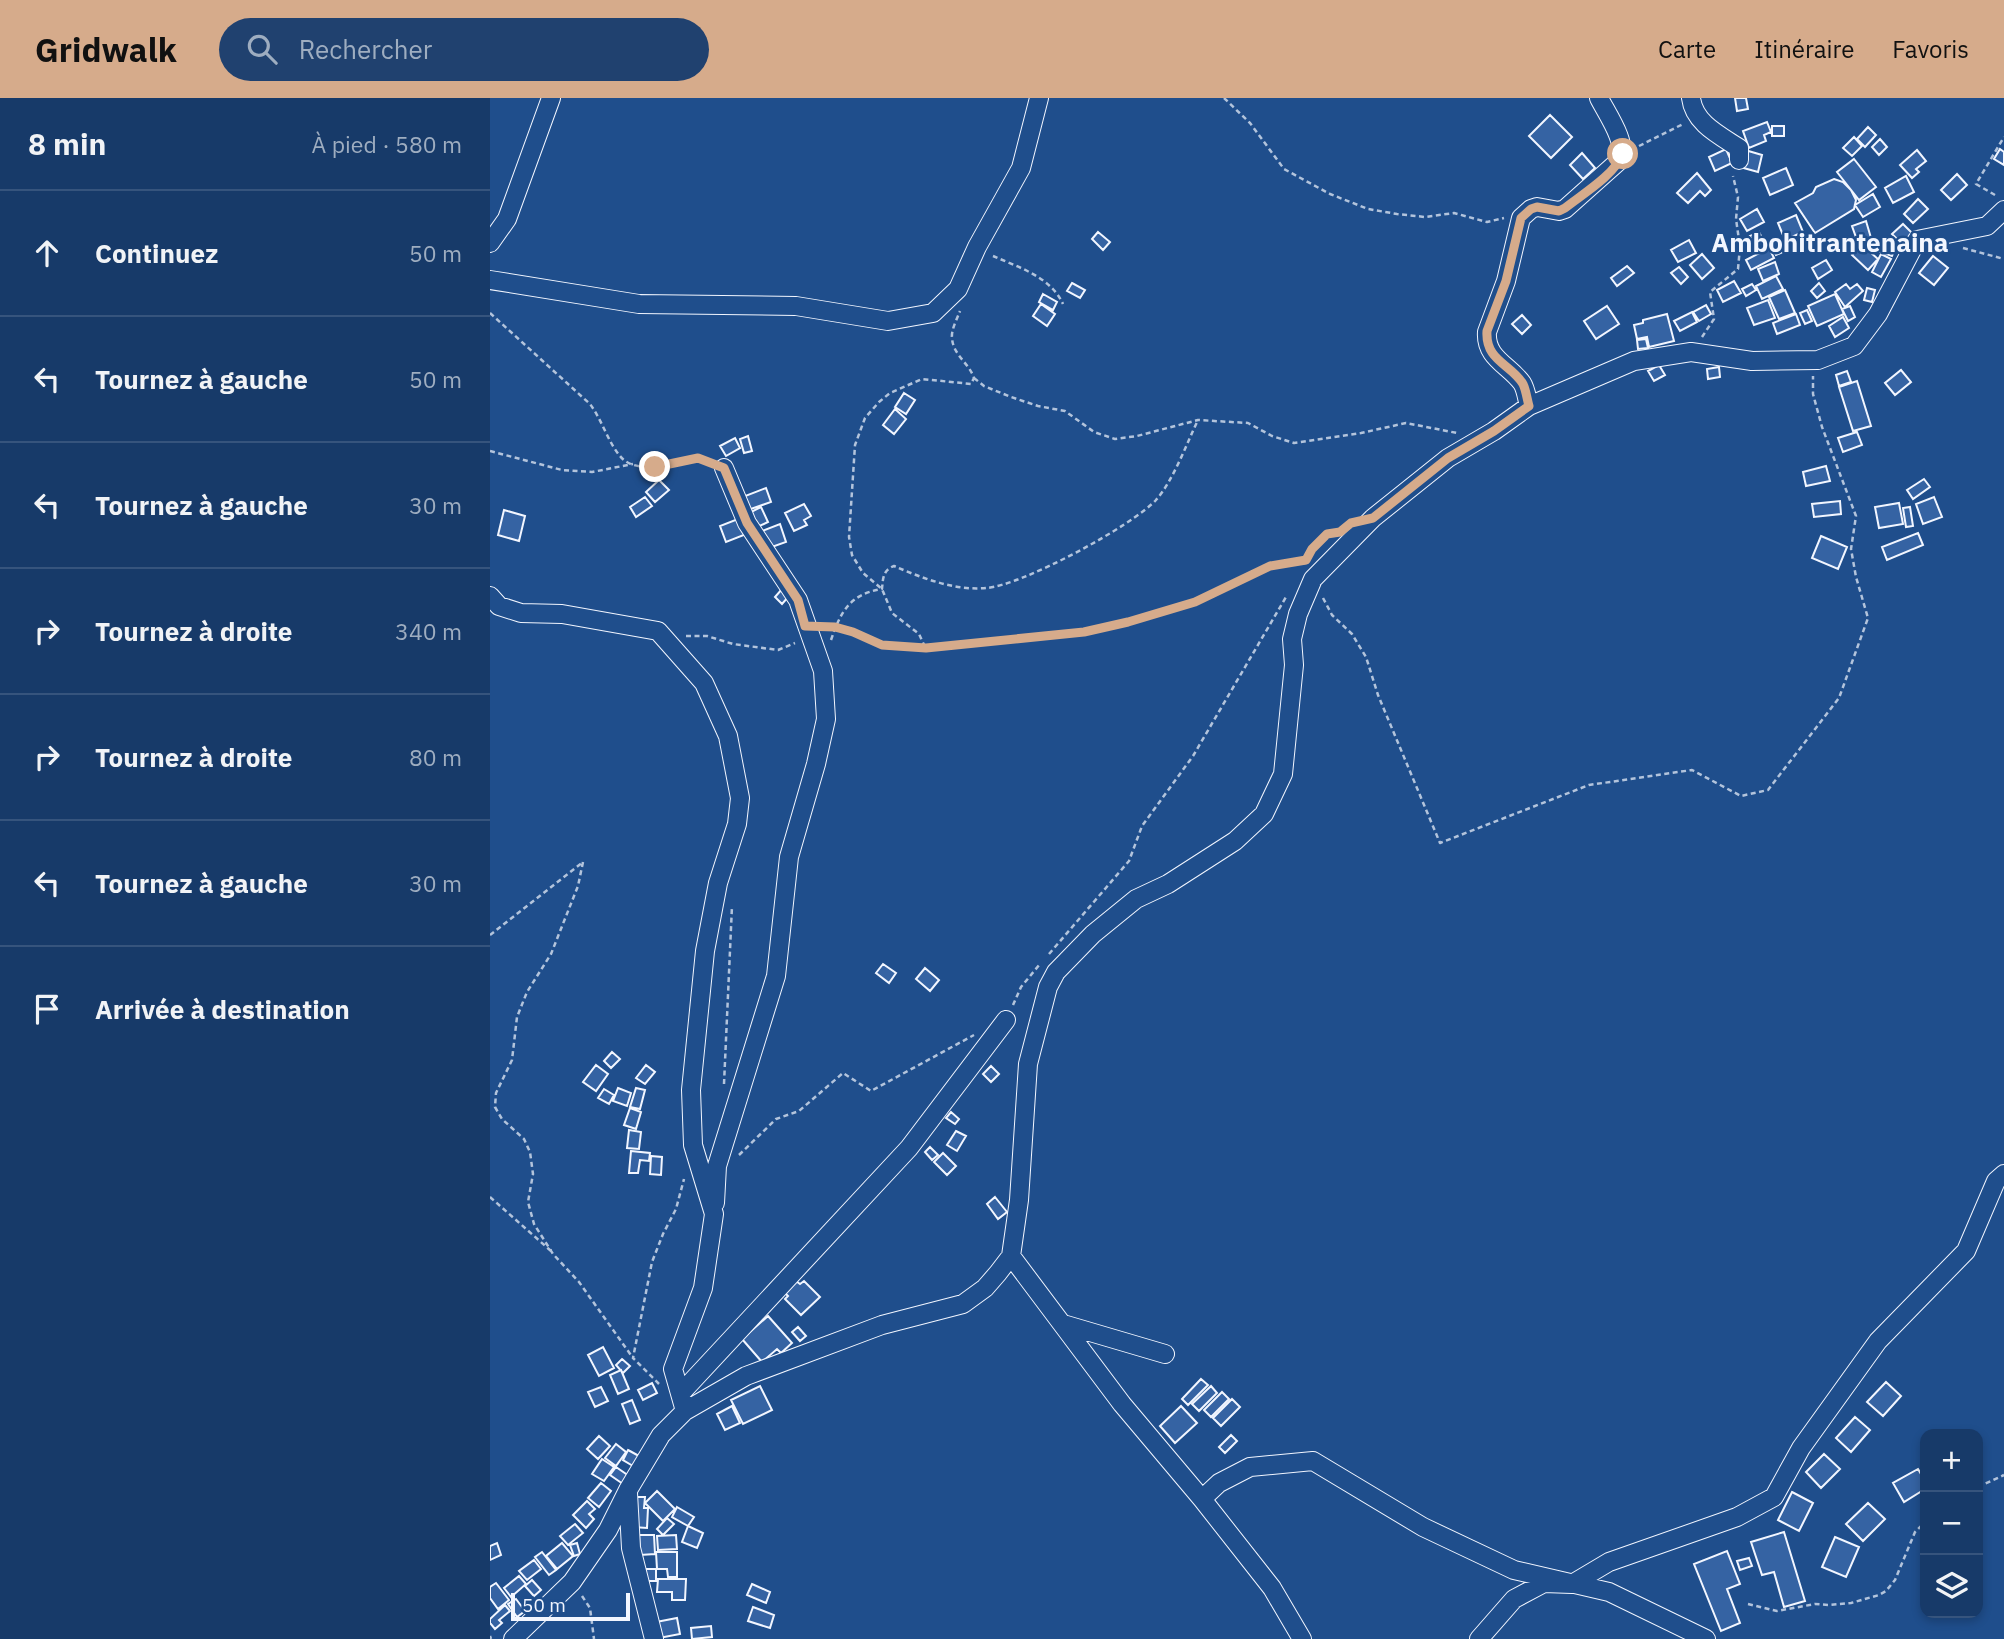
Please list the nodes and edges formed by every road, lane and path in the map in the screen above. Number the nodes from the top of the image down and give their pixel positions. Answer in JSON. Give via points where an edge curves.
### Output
{"nodes":[{"id":1,"x":551,"y":98,"type":"edge"},
{"id":2,"x":1039,"y":98,"type":"edge"},
{"id":3,"x":1224,"y":98,"type":"edge"},
{"id":4,"x":1599,"y":98,"type":"edge"},
{"id":5,"x":1691,"y":104,"type":"edge"},
{"id":6,"x":2004,"y":137,"type":"edge"},
{"id":7,"x":1623,"y":154,"type":"junction"},
{"id":8,"x":1739,"y":160,"type":"joint"},
{"id":9,"x":2004,"y":200,"type":"edge"},
{"id":10,"x":2004,"y":210,"type":"edge"},
{"id":11,"x":1521,"y":218,"type":"junction"},
{"id":12,"x":490,"y":243,"type":"edge"},
{"id":13,"x":977,"y":247,"type":"junction"},
{"id":14,"x":490,"y":280,"type":"edge"},
{"id":15,"x":964,"y":300,"type":"dead end"},
{"id":16,"x":1063,"y":304,"type":"dead end"},
{"id":17,"x":490,"y":313,"type":"edge"},
{"id":18,"x":1691,"y":352,"type":"junction"},
{"id":19,"x":1818,"y":360,"type":"junction"},
{"id":20,"x":974,"y":378,"type":"junction"},
{"id":21,"x":1529,"y":406,"type":"junction"},
{"id":22,"x":1198,"y":419,"type":"junction"},
{"id":23,"x":1466,"y":435,"type":"dead end"},
{"id":24,"x":490,"y":451,"type":"edge"},
{"id":25,"x":633,"y":464,"type":"junction"},
{"id":26,"x":724,"y":468,"type":"joint"},
{"id":27,"x":1340,"y":532,"type":"dead end"},
{"id":28,"x":1306,"y":560,"type":"junction"},
{"id":29,"x":1307,"y":575,"type":"junction"},
{"id":30,"x":882,"y":589,"type":"junction"},
{"id":31,"x":1291,"y":590,"type":"dead end"},
{"id":32,"x":490,"y":596,"type":"edge"},
{"id":33,"x":805,"y":626,"type":"junction"},
{"id":34,"x":835,"y":627,"type":"junction"},
{"id":35,"x":685,"y":636,"type":"dead end"},
{"id":36,"x":830,"y":644,"type":"dead end"},
{"id":37,"x":926,"y":648,"type":"junction"},
{"id":38,"x":732,"y":902,"type":"dead end"},
{"id":39,"x":490,"y":935,"type":"edge"},
{"id":40,"x":1006,"y":1020,"type":"junction"},
{"id":41,"x":723,"y":1089,"type":"dead end"},
{"id":42,"x":717,"y":1166,"type":"junction"},
{"id":43,"x":686,"y":1171,"type":"dead end"},
{"id":44,"x":2004,"y":1174,"type":"edge"},
{"id":45,"x":490,"y":1196,"type":"edge"},
{"id":46,"x":714,"y":1214,"type":"junction"},
{"id":47,"x":553,"y":1254,"type":"junction"},
{"id":48,"x":1011,"y":1256,"type":"junction"},
{"id":49,"x":1063,"y":1324,"type":"junction"},
{"id":50,"x":1165,"y":1354,"type":"dead end"},
{"id":51,"x":633,"y":1359,"type":"junction"},
{"id":52,"x":659,"y":1385,"type":"dead end"},
{"id":53,"x":681,"y":1393,"type":"junction"},
{"id":54,"x":685,"y":1411,"type":"junction"},
{"id":55,"x":2004,"y":1475,"type":"edge"},
{"id":56,"x":1983,"y":1485,"type":"edge"},
{"id":57,"x":628,"y":1490,"type":"junction"},
{"id":58,"x":1202,"y":1499,"type":"junction"},
{"id":59,"x":1920,"y":1527,"type":"edge"},
{"id":60,"x":572,"y":1582,"type":"junction"},
{"id":61,"x":1572,"y":1584,"type":"junction"},
{"id":62,"x":1748,"y":1604,"type":"dead end"},
{"id":63,"x":513,"y":1639,"type":"edge"},
{"id":64,"x":594,"y":1639,"type":"edge"},
{"id":65,"x":654,"y":1639,"type":"edge"},
{"id":66,"x":1302,"y":1639,"type":"edge"},
{"id":67,"x":1479,"y":1639,"type":"edge"},
{"id":68,"x":1706,"y":1639,"type":"edge"}],
"edges":[{"from":1,"to":12,"type":"street","via":[[507,219]]},
{"from":2,"to":13,"type":"street","via":[[1021,168]]},
{"from":3,"to":11,"type":"path","via":[[1250,123],[1284,169],[1330,194],[1368,209],[1397,214],[1454,213],[1487,222]]},
{"from":4,"to":7,"type":"street"},
{"from":5,"to":7,"type":"path","via":[[1685,123]]},
{"from":5,"to":8,"type":"street","via":[[1709,129],[1739,148]]},
{"from":6,"to":9,"type":"path","via":[[1976,184]]},
{"from":7,"to":11,"type":"street","via":[[1606,176],[1565,208],[1537,207]]},
{"from":8,"to":18,"type":"path","via":[[1733,177],[1738,197],[1738,269],[1710,292],[1714,319]]},
{"from":10,"to":19,"type":"street","via":[[1987,226],[1917,240],[1878,314],[1854,346]]},
{"from":11,"to":21,"type":"street","via":[[1486,340],[1495,359],[1522,384]]},
{"from":13,"to":14,"type":"street","via":[[958,289],[933,313],[888,321],[796,306],[639,304]]},
{"from":13,"to":16,"type":"path","via":[[1052,287]]},
{"from":15,"to":20,"type":"path","via":[[951,336]]},
{"from":17,"to":25,"type":"path","via":[[590,404],[620,458]]},
{"from":18,"to":19,"type":"street","via":[[1752,362]]},
{"from":18,"to":21,"type":"street","via":[[1634,361]]},
{"from":19,"to":29,"type":"path","via":[[1813,394],[1856,516],[1851,549],[1868,618],[1839,698],[1768,790],[1741,796],[1692,770],[1589,785],[1440,843],[1366,657]]},
{"from":20,"to":22,"type":"path","via":[[1011,397],[1065,411],[1094,432],[1115,439]]},
{"from":20,"to":30,"type":"path","via":[[971,384],[922,379],[890,393],[865,418],[852,459],[849,537],[852,555],[863,573]]},
{"from":21,"to":29,"type":"street","via":[[1448,458]]},
{"from":22,"to":23,"type":"path","via":[[1248,423],[1294,443],[1406,423]]},
{"from":22,"to":30,"type":"path","via":[[1156,499],[1075,554],[988,588],[923,578],[894,566],[887,568]]},
{"from":24,"to":25,"type":"path","via":[[562,470],[592,472]]},
{"from":25,"to":26,"type":"path","via":[[655,467],[698,458]]},
{"from":26,"to":33,"type":"street","via":[[747,523],[798,600]]},
{"from":27,"to":28,"type":"path","via":[[1327,534]]},
{"from":28,"to":29,"type":"path"},
{"from":28,"to":37,"type":"path","via":[[1270,566],[1195,602],[1128,622],[1084,632]]},
{"from":29,"to":48,"type":"street","via":[[1293,639],[1283,774],[1264,814],[1236,841],[1136,899],[1093,934],[1048,986],[1028,1064]]},
{"from":30,"to":34,"type":"path","via":[[856,598]]},
{"from":30,"to":37,"type":"path","via":[[892,613],[919,634]]},
{"from":31,"to":40,"type":"path","via":[[1193,755],[1142,826],[1129,861],[1021,987]]},
{"from":32,"to":46,"type":"street","via":[[499,606],[521,612],[562,614],[658,631],[704,683],[728,736],[740,798],[705,951],[691,1090],[693,1145]]},
{"from":33,"to":34,"type":"path"},
{"from":33,"to":35,"type":"path","via":[[801,638],[778,650]]},
{"from":33,"to":42,"type":"street","via":[[822,671],[826,719],[789,857],[776,976]]},
{"from":34,"to":36,"type":"path"},
{"from":34,"to":37,"type":"path","via":[[882,645]]},
{"from":38,"to":41,"type":"path"},
{"from":39,"to":47,"type":"path","via":[[583,862],[551,954],[517,1017],[512,1060],[496,1093],[495,1107],[530,1152],[533,1174],[528,1202],[534,1224]]},
{"from":40,"to":42,"type":"path","via":[[872,1091],[843,1073],[799,1111],[776,1119],[742,1153]]},
{"from":40,"to":53,"type":"street","via":[[909,1148]]},
{"from":42,"to":46,"type":"street"},
{"from":43,"to":51,"type":"path","via":[[676,1209],[652,1262]]},
{"from":44,"to":61,"type":"street","via":[[1996,1181],[1966,1251],[1878,1341],[1801,1448],[1774,1497],[1737,1517],[1609,1562]]},
{"from":45,"to":47,"type":"path"},
{"from":46,"to":53,"type":"street","via":[[702,1288],[673,1369]]},
{"from":47,"to":51,"type":"path","via":[[579,1282]]},
{"from":48,"to":49,"type":"street"},
{"from":48,"to":54,"type":"street","via":[[985,1288],[963,1304],[882,1325],[746,1376]]},
{"from":49,"to":50,"type":"street"},
{"from":49,"to":58,"type":"street","via":[[1122,1405]]},
{"from":51,"to":52,"type":"path"},
{"from":53,"to":54,"type":"street"},
{"from":54,"to":57,"type":"street","via":[[661,1435]]},
{"from":55,"to":56,"type":"path"},
{"from":57,"to":60,"type":"street","via":[[608,1530]]},
{"from":57,"to":65,"type":"street","via":[[631,1548]]},
{"from":58,"to":61,"type":"street","via":[[1219,1483],[1250,1467],[1312,1461],[1423,1527],[1514,1570]]},
{"from":58,"to":66,"type":"street","via":[[1272,1588]]},
{"from":59,"to":62,"type":"path","via":[[1895,1580],[1879,1595],[1851,1603],[1777,1611]]},
{"from":60,"to":63,"type":"street"},
{"from":60,"to":64,"type":"path","via":[[590,1608]]},
{"from":61,"to":67,"type":"street","via":[[1544,1583],[1514,1599]]},
{"from":61,"to":68,"type":"street","via":[[1609,1592]]}]}
